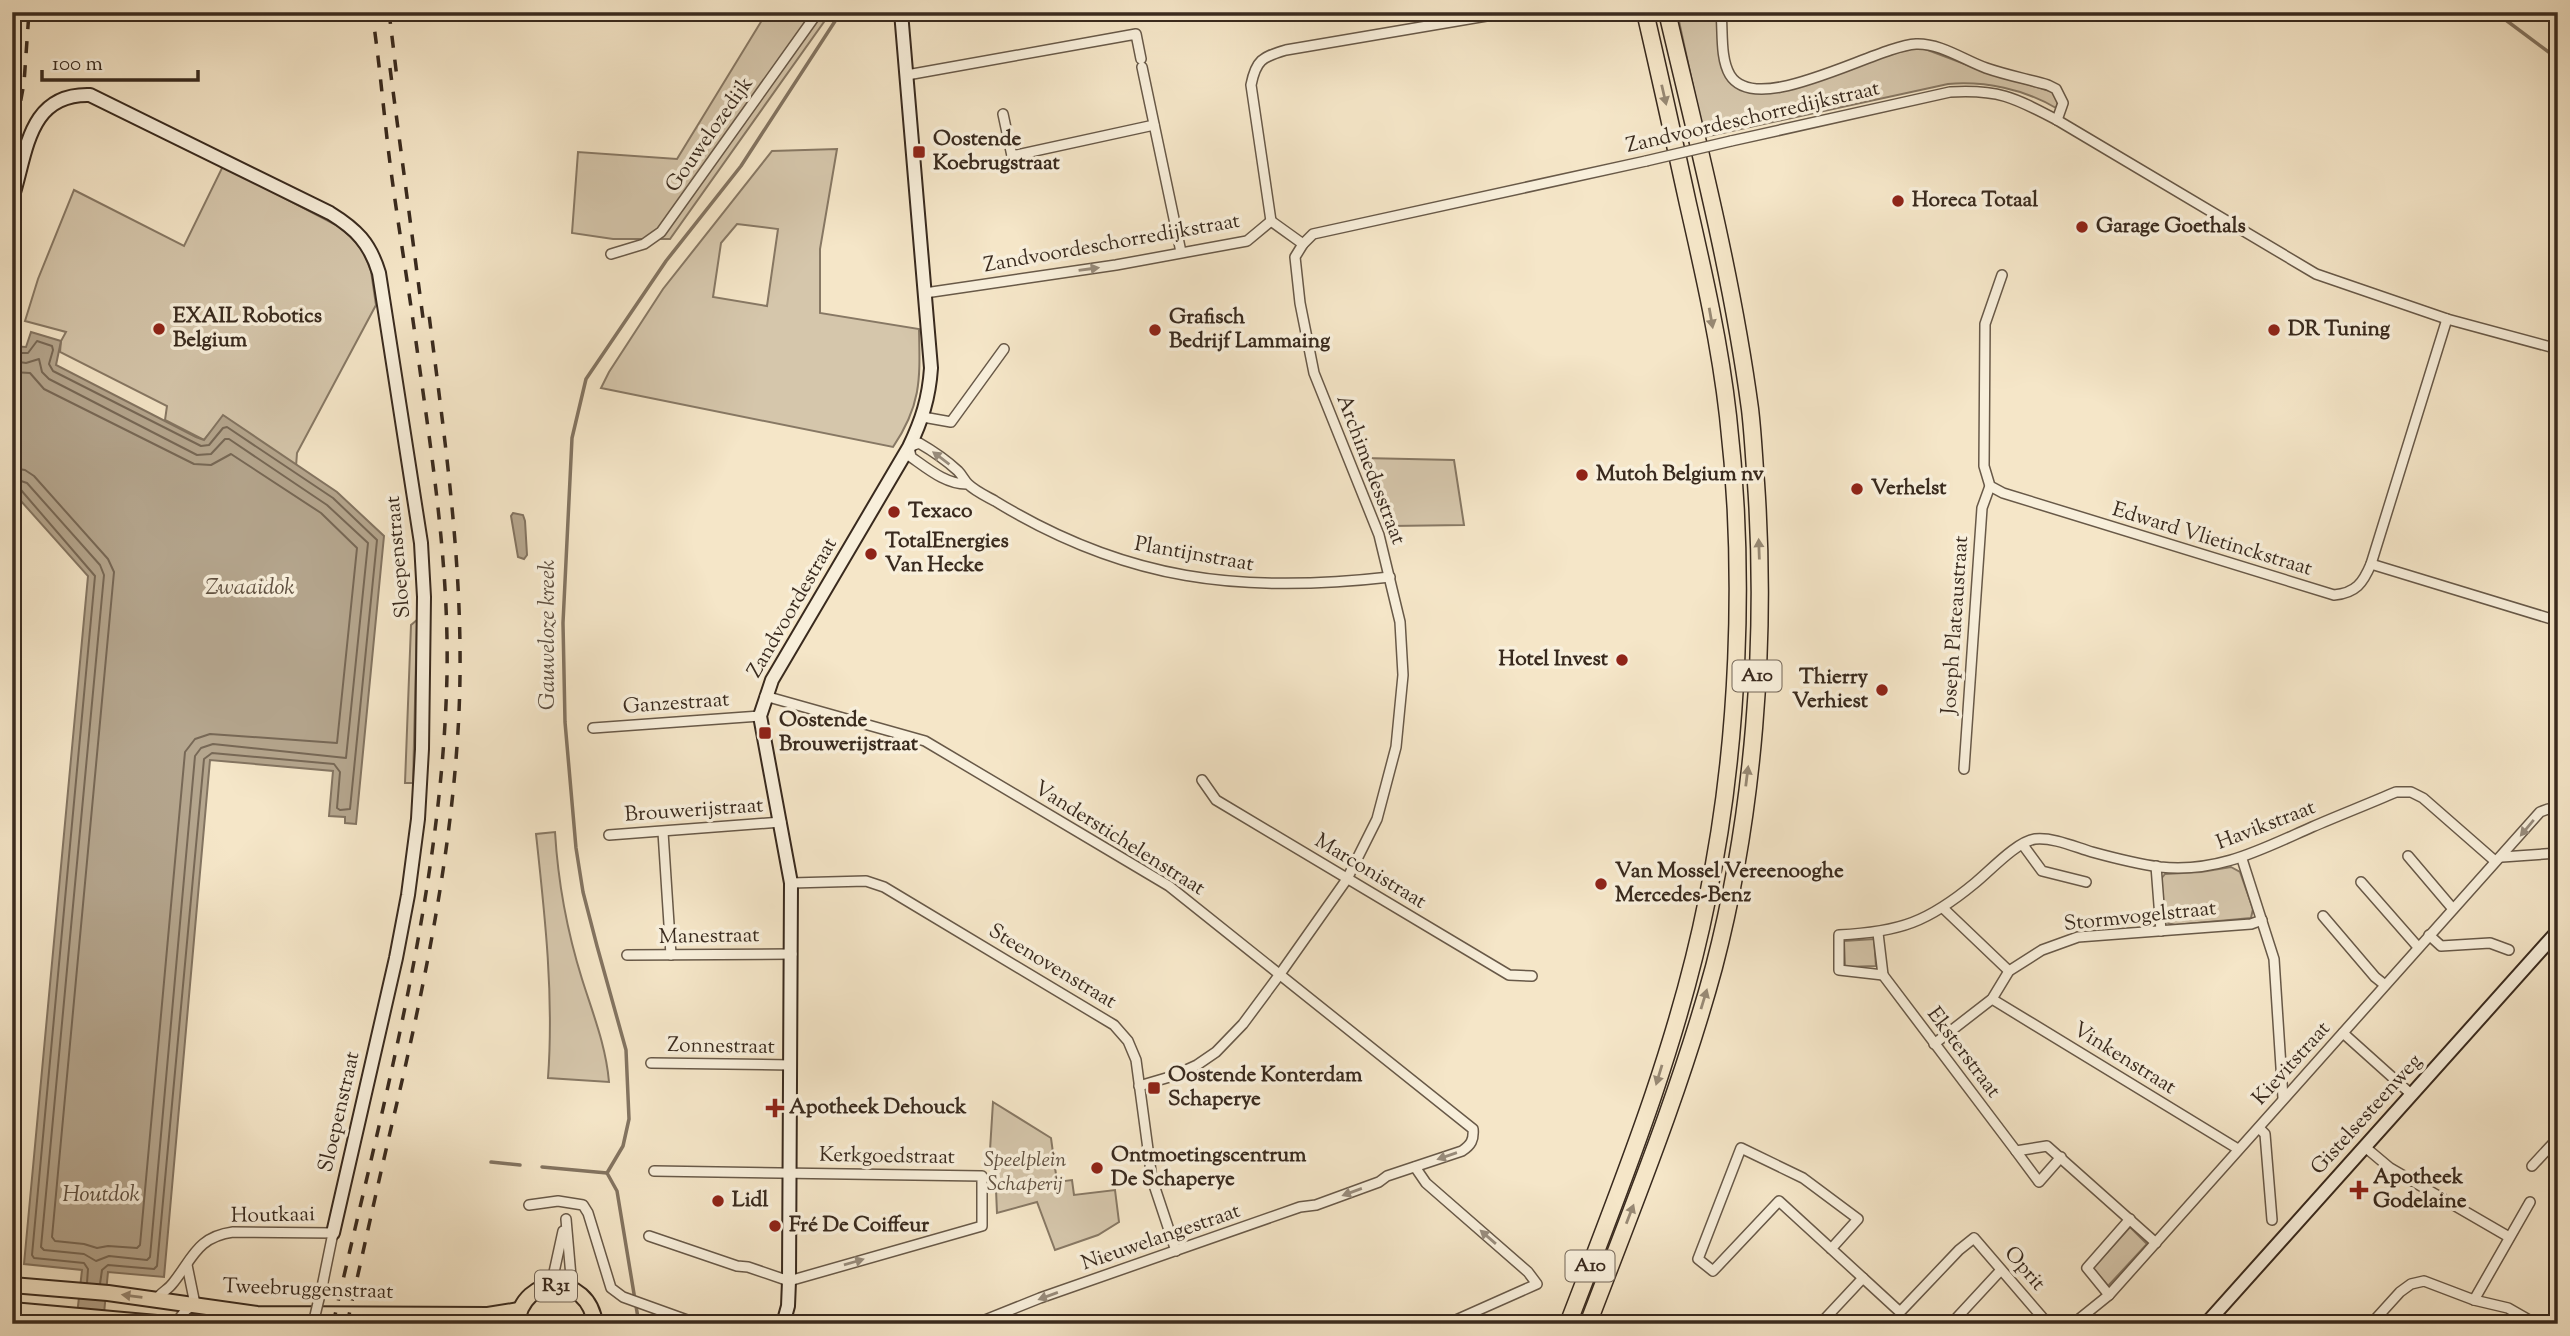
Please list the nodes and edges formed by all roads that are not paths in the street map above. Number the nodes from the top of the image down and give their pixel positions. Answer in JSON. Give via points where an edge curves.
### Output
{"nodes":[{"id":1,"x":818,"y":12,"type":"edge"},
{"id":2,"x":901,"y":12,"type":"edge"},
{"id":3,"x":1646,"y":12,"type":"edge"},
{"id":4,"x":1667,"y":12,"type":"edge"},
{"id":5,"x":1721,"y":12,"type":"edge"},
{"id":6,"x":1504,"y":13,"type":"edge"},
{"id":7,"x":907,"y":75,"type":"junction"},
{"id":8,"x":1003,"y":114,"type":"dead end"},
{"id":9,"x":2057,"y":120,"type":"junction"},
{"id":10,"x":1154,"y":125,"type":"junction"},
{"id":11,"x":12,"y":200,"type":"edge"},
{"id":12,"x":1271,"y":221,"type":"junction"},
{"id":13,"x":1303,"y":244,"type":"junction"},
{"id":14,"x":1181,"y":252,"type":"junction"},
{"id":15,"x":611,"y":254,"type":"dead end"},
{"id":16,"x":2002,"y":275,"type":"dead end"},
{"id":17,"x":925,"y":293,"type":"junction"},
{"id":18,"x":2447,"y":319,"type":"junction"},
{"id":19,"x":1004,"y":349,"type":"dead end"},
{"id":20,"x":2558,"y":349,"type":"edge"},
{"id":21,"x":923,"y":417,"type":"junction"},
{"id":22,"x":908,"y":447,"type":"junction"},
{"id":23,"x":968,"y":484,"type":"junction"},
{"id":24,"x":1990,"y":486,"type":"junction"},
{"id":25,"x":2371,"y":564,"type":"junction"},
{"id":26,"x":1390,"y":577,"type":"junction"},
{"id":27,"x":2558,"y":621,"type":"edge"},
{"id":28,"x":765,"y":696,"type":"junction"},
{"id":29,"x":760,"y":716,"type":"junction"},
{"id":30,"x":593,"y":728,"type":"dead end"},
{"id":31,"x":1964,"y":769,"type":"dead end"},
{"id":32,"x":1202,"y":780,"type":"dead end"},
{"id":33,"x":2558,"y":811,"type":"edge"},
{"id":34,"x":781,"y":822,"type":"junction"},
{"id":35,"x":663,"y":832,"type":"junction"},
{"id":36,"x":609,"y":835,"type":"dead end"},
{"id":37,"x":2023,"y":845,"type":"junction"},
{"id":38,"x":2558,"y":853,"type":"edge"},
{"id":39,"x":2408,"y":856,"type":"dead end"},
{"id":40,"x":2242,"y":859,"type":"junction"},
{"id":41,"x":2499,"y":859,"type":"junction"},
{"id":42,"x":2156,"y":866,"type":"junction"},
{"id":43,"x":1348,"y":879,"type":"junction"},
{"id":44,"x":2361,"y":882,"type":"dead end"},
{"id":45,"x":791,"y":883,"type":"junction"},
{"id":46,"x":2085,"y":883,"type":"dead end"},
{"id":47,"x":1943,"y":908,"type":"junction"},
{"id":48,"x":2454,"y":909,"type":"junction"},
{"id":49,"x":2323,"y":916,"type":"dead end"},
{"id":50,"x":2262,"y":920,"type":"junction"},
{"id":51,"x":2558,"y":931,"type":"edge"},
{"id":52,"x":2161,"y":932,"type":"junction"},
{"id":53,"x":1878,"y":933,"type":"junction"},
{"id":54,"x":2430,"y":935,"type":"junction"},
{"id":55,"x":2418,"y":947,"type":"junction"},
{"id":56,"x":2508,"y":950,"type":"dead end"},
{"id":57,"x":792,"y":954,"type":"junction"},
{"id":58,"x":671,"y":955,"type":"junction"},
{"id":59,"x":627,"y":956,"type":"dead end"},
{"id":60,"x":2009,"y":971,"type":"junction"},
{"id":61,"x":1280,"y":974,"type":"junction"},
{"id":62,"x":1883,"y":975,"type":"junction"},
{"id":63,"x":1532,"y":976,"type":"dead end"},
{"id":64,"x":2385,"y":985,"type":"junction"},
{"id":65,"x":1992,"y":999,"type":"junction"},
{"id":66,"x":2343,"y":1033,"type":"junction"},
{"id":67,"x":1934,"y":1044,"type":"junction"},
{"id":68,"x":651,"y":1063,"type":"dead end"},
{"id":69,"x":791,"y":1065,"type":"junction"},
{"id":70,"x":1139,"y":1086,"type":"junction"},
{"id":71,"x":2412,"y":1094,"type":"junction"},
{"id":72,"x":2283,"y":1098,"type":"junction"},
{"id":73,"x":2259,"y":1128,"type":"junction"},
{"id":74,"x":1474,"y":1138,"type":"joint"},
{"id":75,"x":2558,"y":1138,"type":"edge"},
{"id":76,"x":2365,"y":1147,"type":"junction"},
{"id":77,"x":2238,"y":1149,"type":"junction"},
{"id":78,"x":2016,"y":1151,"type":"junction"},
{"id":79,"x":2061,"y":1157,"type":"junction"},
{"id":80,"x":1415,"y":1167,"type":"junction"},
{"id":81,"x":2532,"y":1167,"type":"dead end"},
{"id":82,"x":654,"y":1171,"type":"dead end"},
{"id":83,"x":790,"y":1173,"type":"junction"},
{"id":84,"x":2530,"y":1202,"type":"dead end"},
{"id":85,"x":529,"y":1205,"type":"dead end"},
{"id":86,"x":2130,"y":1219,"type":"junction"},
{"id":87,"x":2272,"y":1220,"type":"dead end"},
{"id":88,"x":333,"y":1233,"type":"junction"},
{"id":89,"x":649,"y":1236,"type":"dead end"},
{"id":90,"x":2509,"y":1237,"type":"junction"},
{"id":91,"x":2155,"y":1242,"type":"junction"},
{"id":92,"x":1831,"y":1249,"type":"junction"},
{"id":93,"x":1176,"y":1251,"type":"junction"},
{"id":94,"x":187,"y":1265,"type":"junction"},
{"id":95,"x":2001,"y":1270,"type":"junction"},
{"id":96,"x":1863,"y":1278,"type":"junction"},
{"id":97,"x":789,"y":1280,"type":"junction"},
{"id":98,"x":12,"y":1285,"type":"edge"},
{"id":99,"x":551,"y":1286,"type":"junction"},
{"id":100,"x":572,"y":1288,"type":"junction"},
{"id":101,"x":2109,"y":1295,"type":"junction"},
{"id":102,"x":157,"y":1299,"type":"junction"},
{"id":103,"x":2474,"y":1300,"type":"junction"},
{"id":104,"x":195,"y":1304,"type":"junction"},
{"id":105,"x":12,"y":1310,"type":"edge"},
{"id":106,"x":518,"y":1317,"type":"edge"},
{"id":107,"x":2558,"y":1318,"type":"edge"},
{"id":108,"x":168,"y":1324,"type":"edge"},
{"id":109,"x":175,"y":1324,"type":"edge"},
{"id":110,"x":313,"y":1324,"type":"edge"},
{"id":111,"x":595,"y":1324,"type":"edge"},
{"id":112,"x":698,"y":1324,"type":"edge"},
{"id":113,"x":783,"y":1324,"type":"edge"},
{"id":114,"x":975,"y":1324,"type":"edge"},
{"id":115,"x":1447,"y":1324,"type":"edge"},
{"id":116,"x":1568,"y":1324,"type":"edge"},
{"id":117,"x":1588,"y":1324,"type":"edge"},
{"id":118,"x":1821,"y":1324,"type":"edge"},
{"id":119,"x":1951,"y":1324,"type":"edge"},
{"id":120,"x":2048,"y":1324,"type":"edge"},
{"id":121,"x":2073,"y":1324,"type":"edge"},
{"id":122,"x":2206,"y":1324,"type":"edge"},
{"id":123,"x":2371,"y":1324,"type":"edge"},
{"id":124,"x":2536,"y":1324,"type":"edge"},
{"id":125,"x":2553,"y":1324,"type":"edge"}],
"edges":[{"from":1,"to":15,"type":"street","name":"Gouwelozedijk","via":[[661,232],[644,244]]},
{"from":2,"to":7,"type":"main road","name":"Zandvoordestraat"},
{"from":3,"to":116,"type":"highway","number":"A10","one_way":true,"via":[[1705,279],[1728,414],[1738,585],[1732,709],[1719,831],[1691,967],[1656,1086]]},
{"from":117,"to":4,"type":"highway","number":"A10","one_way":true,"via":[[1676,1092],[1714,965],[1742,823],[1755,709],[1760,588],[1751,411],[1727,271]]},
{"from":5,"to":9,"type":"street","via":[[1727,67],[1734,80],[1746,88],[1765,90],[1798,82],[1891,50],[1925,44],[2056,89],[2063,103]]},
{"from":6,"to":12,"type":"street","via":[[1265,56],[1254,70],[1251,85]]},
{"from":7,"to":10,"type":"street","via":[[1136,34]]},
{"from":7,"to":17,"type":"main road","name":"Zandvoordestraat"},
{"from":8,"to":10,"type":"street","via":[[1012,156]]},
{"from":9,"to":13,"type":"street","name":"Zandvoordeschorredijkstraat","bridge":true,"via":[[2013,97],[1979,90],[1950,92],[1353,224],[1313,234]]},
{"from":9,"to":18,"type":"street","name":"Zandvoordeschorredijkstraat","via":[[2316,274]]},
{"from":10,"to":14,"type":"street"},
{"from":11,"to":88,"type":"main road","name":"Sloepenstraat","via":[[29,138],[43,112],[64,97],[90,95],[330,213],[358,232],[374,256],[421,543],[422,749],[418,819],[405,907]]},
{"from":12,"to":13,"type":"street","name":"Zandvoordeschorredijkstraat"},
{"from":12,"to":14,"type":"street","name":"Zandvoordeschorredijkstraat","via":[[1247,241]]},
{"from":13,"to":26,"type":"street","name":"Archimedesstraat","via":[[1295,257],[1296,274],[1314,373],[1377,528]]},
{"from":17,"to":14,"type":"street","name":"Zandvoordeschorredijkstraat","one_way":true},
{"from":16,"to":24,"type":"street","via":[[1985,324],[1984,466]]},
{"from":17,"to":21,"type":"main road","name":"Zandvoordestraat","via":[[931,368]]},
{"from":18,"to":20,"type":"street","name":"Zandvoordeschorredijkstraat"},
{"from":18,"to":25,"type":"street","name":"Edward Vlietinckstraat"},
{"from":19,"to":21,"type":"street","via":[[951,422]]},
{"from":21,"to":22,"type":"main road","name":"Zandvoordestraat"},
{"from":22,"to":23,"type":"street","name":"Plantijnstraat","via":[[911,457],[927,468],[955,484]]},
{"from":23,"to":22,"type":"street","name":"Plantijnstraat","one_way":true,"via":[[937,454],[919,443]]},
{"from":22,"to":28,"type":"main road","name":"Zandvoordestraat"},
{"from":23,"to":26,"type":"street","name":"Plantijnstraat","via":[[1066,540],[1158,571],[1259,585]]},
{"from":24,"to":25,"type":"street","name":"Edward Vlietinckstraat","via":[[2334,595],[2358,588]]},
{"from":24,"to":31,"type":"street","name":"Joseph Plateaustraat","via":[[1982,508]]},
{"from":25,"to":27,"type":"street"},
{"from":26,"to":43,"type":"street","name":"Archimedesstraat","via":[[1400,622],[1403,675],[1396,747],[1377,820]]},
{"from":28,"to":29,"type":"main road","name":"Zandvoordestraat"},
{"from":28,"to":61,"type":"street","name":"Vanderstichelenstraat","via":[[925,741],[1169,886]]},
{"from":29,"to":30,"type":"street","name":"Ganzestraat"},
{"from":29,"to":34,"type":"main road","name":"Zandvoordestraat"},
{"from":32,"to":43,"type":"street","name":"Marconistraat","via":[[1216,800]]},
{"from":33,"to":41,"type":"street","name":"Kievitstraat","one_way":true,"via":[[2540,812]]},
{"from":34,"to":35,"type":"street","name":"Brouwerijstraat"},
{"from":34,"to":45,"type":"main road","name":"Zandvoordestraat"},
{"from":35,"to":36,"type":"street","name":"Brouwerijstraat"},
{"from":35,"to":58,"type":"street"},
{"from":37,"to":42,"type":"street","name":"Havikstraat","via":[[2033,839],[2049,839]]},
{"from":37,"to":46,"type":"street","via":[[2042,871]]},
{"from":37,"to":47,"type":"street","name":"Havikstraat"},
{"from":38,"to":41,"type":"street"},
{"from":39,"to":48,"type":"street"},
{"from":40,"to":41,"type":"street","name":"Havikstraat","via":[[2396,792],[2423,798]]},
{"from":40,"to":42,"type":"street","name":"Havikstraat","via":[[2195,868]]},
{"from":40,"to":50,"type":"street"},
{"from":41,"to":48,"type":"street","name":"Kievitstraat"},
{"from":42,"to":52,"type":"street"},
{"from":43,"to":61,"type":"street","name":"Archimedesstraat"},
{"from":43,"to":63,"type":"street","name":"Marconistraat","via":[[1509,975]]},
{"from":44,"to":55,"type":"street"},
{"from":45,"to":57,"type":"main road","name":"Zandvoordestraat"},
{"from":45,"to":70,"type":"street","name":"Steenovenstraat","via":[[866,881],[895,893],[1114,1025],[1136,1060]]},
{"from":47,"to":53,"type":"street","name":"Havikstraat","via":[[1902,928]]},
{"from":47,"to":60,"type":"street"},
{"from":48,"to":54,"type":"street","name":"Kievitstraat"},
{"from":49,"to":64,"type":"street"},
{"from":50,"to":52,"type":"street","name":"Stormvogelstraat"},
{"from":50,"to":72,"type":"street","via":[[2274,960]]},
{"from":51,"to":71,"type":"main road","name":"Gistelsesteenweg"},
{"from":52,"to":60,"type":"street","name":"Stormvogelstraat","via":[[2078,937],[2042,950]]},
{"from":53,"to":62,"type":"street","name":"Eksterstraat"},
{"from":53,"to":62,"type":"street","via":[[1839,935],[1839,970]]},
{"from":54,"to":55,"type":"street","name":"Kievitstraat"},
{"from":54,"to":56,"type":"street","via":[[2441,946],[2490,943]]},
{"from":55,"to":64,"type":"street","name":"Kievitstraat"},
{"from":57,"to":58,"type":"street","name":"Manestraat"},
{"from":57,"to":69,"type":"main road","name":"Zandvoordestraat"},
{"from":58,"to":59,"type":"street","name":"Manestraat"},
{"from":60,"to":65,"type":"street","name":"Stormvogelstraat"},
{"from":61,"to":70,"type":"street","name":"Archimedesstraat","via":[[1216,1052],[1174,1076]]},
{"from":61,"to":74,"type":"street","name":"Vanderstichelenstraat","via":[[1473,1129]]},
{"from":62,"to":67,"type":"street","name":"Eksterstraat"},
{"from":64,"to":66,"type":"street","name":"Kievitstraat"},
{"from":65,"to":67,"type":"street","name":"Stormvogelstraat"},
{"from":65,"to":77,"type":"street","name":"Vinkenstraat"},
{"from":66,"to":71,"type":"street"},
{"from":66,"to":72,"type":"street","name":"Kievitstraat"},
{"from":67,"to":78,"type":"street","name":"Eksterstraat"},
{"from":68,"to":69,"type":"street","name":"Zonnestraat"},
{"from":69,"to":83,"type":"main road","name":"Zandvoordestraat"},
{"from":70,"to":93,"type":"street","name":"Steenovenstraat","via":[[1152,1179]]},
{"from":71,"to":76,"type":"main road","name":"Gistelsesteenweg"},
{"from":72,"to":73,"type":"street","name":"Kievitstraat"},
{"from":73,"to":77,"type":"street","name":"Kievitstraat"},
{"from":73,"to":87,"type":"street","via":[[2265,1134]]},
{"from":74,"to":80,"type":"street","name":"Nieuwelangestraat","one_way":true,"via":[[1462,1151]]},
{"from":75,"to":81,"type":"street"},
{"from":76,"to":90,"type":"street","via":[[2390,1168]]},
{"from":76,"to":122,"type":"main road","name":"Gistelsesteenweg"},
{"from":77,"to":91,"type":"street","name":"Kievitstraat"},
{"from":78,"to":79,"type":"street","via":[[2047,1146]]},
{"from":78,"to":79,"type":"street","name":"Eksterstraat","via":[[2039,1182]]},
{"from":79,"to":86,"type":"street"},
{"from":80,"to":93,"type":"street","name":"Nieuwelangestraat","one_way":true},
{"from":115,"to":80,"type":"street","one_way":true,"via":[[1537,1284]]},
{"from":82,"to":83,"type":"street","name":"Kerkgoedstraat"},
{"from":83,"to":97,"type":"main road","name":"Zandvoordestraat"},
{"from":97,"to":83,"type":"street","name":"Kerkgoedstraat","one_way":true,"via":[[982,1226],[982,1176]]},
{"from":84,"to":90,"type":"street"},
{"from":85,"to":112,"type":"street","via":[[558,1201],[583,1205],[611,1288],[623,1297]]},
{"from":86,"to":91,"type":"street"},
{"from":86,"to":101,"type":"street","via":[[2087,1268]]},
{"from":88,"to":94,"type":"street","name":"Houtkaai","via":[[222,1233],[202,1242]]},
{"from":88,"to":110,"type":"street","name":"Sloepenstraat","bridge":true},
{"from":89,"to":97,"type":"street"},
{"from":90,"to":103,"type":"street"},
{"from":91,"to":101,"type":"street","name":"Kievitstraat"},
{"from":92,"to":92,"type":"street","via":[[1858,1219],[1804,1178],[1741,1148],[1699,1259],[1713,1271],[1779,1201]]},
{"from":92,"to":96,"type":"street"},
{"from":93,"to":114,"type":"street","name":"Nieuwelangestraat","one_way":true},
{"from":94,"to":102,"type":"street","name":"Houtkaai"},
{"from":94,"to":104,"type":"street"},
{"from":95,"to":96,"type":"street","name":"Oprit","via":[[1974,1238],[1900,1312]]},
{"from":95,"to":119,"type":"street"},
{"from":95,"to":120,"type":"street","name":"Oprit"},
{"from":96,"to":118,"type":"street"},
{"from":97,"to":113,"type":"main road","name":"Zandvoordestraat"},
{"from":102,"to":98,"type":"main road","name":"Tweebruggenstraat","number":"R31","one_way":true},
{"from":99,"to":100,"type":"main road","number":"R31"},
{"from":99,"to":100,"type":"street","via":[[566,1219]]},
{"from":99,"to":106,"type":"main road","number":"R31","via":[[527,1297]]},
{"from":100,"to":111,"type":"main road","number":"R31","via":[[586,1300]]},
{"from":101,"to":121,"type":"street","name":"Kievitstraat"},
{"from":102,"to":104,"type":"main road","name":"Tweebruggenstraat","number":"R31"},
{"from":103,"to":123,"type":"street","via":[[2424,1280],[2400,1292]]},
{"from":103,"to":124,"type":"street","via":[[2508,1308]]},
{"from":104,"to":106,"type":"main road","name":"Tweebruggenstraat","number":"R31","via":[[257,1314]]},
{"from":104,"to":109,"type":"street"},
{"from":105,"to":108,"type":"main road"},
{"from":107,"to":125,"type":"street"}]}
